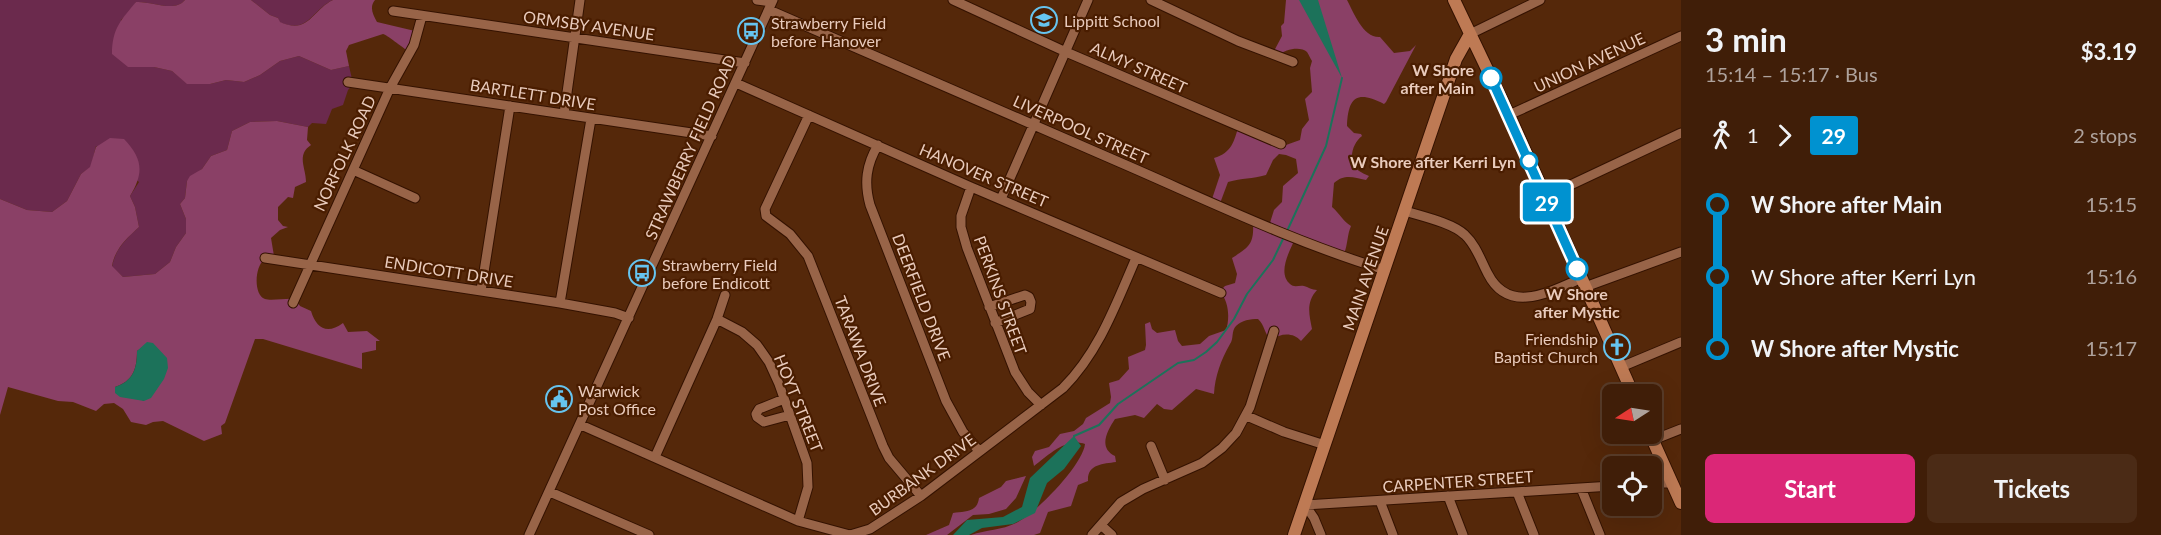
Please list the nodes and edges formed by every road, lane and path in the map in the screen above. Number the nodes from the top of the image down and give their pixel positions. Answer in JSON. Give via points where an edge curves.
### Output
{"nodes":[{"id":1,"x":580,"y":0,"type":"edge"},
{"id":2,"x":756,"y":0,"type":"edge"},
{"id":3,"x":953,"y":0,"type":"edge"},
{"id":4,"x":1088,"y":0,"type":"edge"},
{"id":5,"x":1151,"y":0,"type":"edge"},
{"id":6,"x":1454,"y":0,"type":"edge"},
{"id":7,"x":1540,"y":0,"type":"edge"},
{"id":8,"x":771,"y":4,"type":"edge"},
{"id":9,"x":393,"y":11,"type":"dead end"},
{"id":10,"x":422,"y":16,"type":"junction"},
{"id":11,"x":1470,"y":34,"type":"junction"},
{"id":12,"x":1681,"y":36,"type":"edge"},
{"id":13,"x":575,"y":39,"type":"junction"},
{"id":14,"x":1066,"y":52,"type":"junction"},
{"id":15,"x":1293,"y":62,"type":"dead end"},
{"id":16,"x":745,"y":63,"type":"junction"},
{"id":17,"x":348,"y":82,"type":"dead end"},
{"id":18,"x":736,"y":83,"type":"junction"},
{"id":19,"x":390,"y":88,"type":"junction"},
{"id":20,"x":510,"y":106,"type":"junction"},
{"id":21,"x":564,"y":114,"type":"junction"},
{"id":22,"x":809,"y":115,"type":"junction"},
{"id":23,"x":1509,"y":115,"type":"junction"},
{"id":24,"x":591,"y":119,"type":"junction"},
{"id":25,"x":1035,"y":124,"type":"junction"},
{"id":26,"x":1681,"y":133,"type":"edge"},
{"id":27,"x":712,"y":136,"type":"junction"},
{"id":28,"x":1281,"y":144,"type":"dead end"},
{"id":29,"x":878,"y":145,"type":"junction"},
{"id":30,"x":353,"y":170,"type":"junction"},
{"id":31,"x":971,"y":187,"type":"junction"},
{"id":32,"x":1545,"y":197,"type":"junction"},
{"id":33,"x":415,"y":198,"type":"dead end"},
{"id":34,"x":1000,"y":199,"type":"junction"},
{"id":35,"x":1405,"y":210,"type":"junction"},
{"id":36,"x":1681,"y":252,"type":"edge"},
{"id":37,"x":265,"y":258,"type":"dead end"},
{"id":38,"x":1136,"y":258,"type":"junction"},
{"id":39,"x":309,"y":266,"type":"junction"},
{"id":40,"x":1385,"y":270,"type":"junction"},
{"id":41,"x":1583,"y":283,"type":"junction"},
{"id":42,"x":481,"y":291,"type":"junction"},
{"id":43,"x":1221,"y":293,"type":"dead end"},
{"id":44,"x":725,"y":295,"type":"dead end"},
{"id":45,"x":293,"y":303,"type":"dead end"},
{"id":46,"x":560,"y":303,"type":"junction"},
{"id":47,"x":989,"y":306,"type":"junction"},
{"id":48,"x":629,"y":318,"type":"junction"},
{"id":49,"x":717,"y":319,"type":"junction"},
{"id":50,"x":995,"y":323,"type":"junction"},
{"id":51,"x":1274,"y":331,"type":"dead end"},
{"id":52,"x":1681,"y":342,"type":"edge"},
{"id":53,"x":1621,"y":367,"type":"junction"},
{"id":54,"x":1629,"y":384,"type":"edge"},
{"id":55,"x":784,"y":399,"type":"junction"},
{"id":56,"x":1041,"y":405,"type":"junction"},
{"id":57,"x":790,"y":415,"type":"junction"},
{"id":58,"x":1247,"y":416,"type":"junction"},
{"id":59,"x":581,"y":425,"type":"junction"},
{"id":60,"x":1681,"y":429,"type":"edge"},
{"id":61,"x":1662,"y":434,"type":"edge"},
{"id":62,"x":1655,"y":444,"type":"edge"},
{"id":63,"x":1325,"y":445,"type":"junction"},
{"id":64,"x":1151,"y":446,"type":"dead end"},
{"id":65,"x":979,"y":451,"type":"junction"},
{"id":66,"x":655,"y":457,"type":"junction"},
{"id":67,"x":1165,"y":480,"type":"junction"},
{"id":68,"x":1662,"y":483,"type":"edge"},
{"id":69,"x":1672,"y":483,"type":"junction"},
{"id":70,"x":1602,"y":487,"type":"edge"},
{"id":71,"x":1581,"y":488,"type":"junction"},
{"id":72,"x":550,"y":492,"type":"junction"},
{"id":73,"x":1517,"y":492,"type":"junction"},
{"id":74,"x":921,"y":496,"type":"junction"},
{"id":75,"x":1448,"y":496,"type":"junction"},
{"id":76,"x":1380,"y":501,"type":"junction"},
{"id":77,"x":1681,"y":503,"type":"edge"},
{"id":78,"x":1305,"y":505,"type":"junction"},
{"id":79,"x":798,"y":521,"type":"junction"},
{"id":80,"x":1101,"y":525,"type":"junction"},
{"id":81,"x":831,"y":533,"type":"edge"},
{"id":82,"x":529,"y":535,"type":"edge"},
{"id":83,"x":649,"y":535,"type":"edge"},
{"id":84,"x":1092,"y":535,"type":"edge"},
{"id":85,"x":1112,"y":535,"type":"edge"},
{"id":86,"x":1294,"y":535,"type":"edge"},
{"id":87,"x":1321,"y":535,"type":"edge"},
{"id":88,"x":1393,"y":535,"type":"edge"},
{"id":89,"x":1463,"y":535,"type":"edge"},
{"id":90,"x":1534,"y":535,"type":"edge"},
{"id":91,"x":1600,"y":535,"type":"edge"}],
"edges":[{"from":1,"to":13,"type":"street"},
{"from":2,"to":8,"type":"street","name":"LIVERPOOL STREET"},
{"from":3,"to":14,"type":"street","name":"ALMY STREET"},
{"from":4,"to":14,"type":"street"},
{"from":5,"to":15,"type":"street"},
{"from":6,"to":11,"type":"main road"},
{"from":7,"to":11,"type":"street"},
{"from":8,"to":16,"type":"street","name":"STRAWBERRY FIELD ROAD"},
{"from":8,"to":25,"type":"street","name":"LIVERPOOL STREET"},
{"from":9,"to":10,"type":"street","name":"ORMSBY AVENUE"},
{"from":10,"to":13,"type":"street","name":"ORMSBY AVENUE"},
{"from":10,"to":19,"type":"street","name":"NORFOLK ROAD","via":[[414,45]]},
{"from":11,"to":23,"type":"main road"},
{"from":11,"to":35,"type":"main road","name":"MAIN AVENUE","via":[[1456,59]]},
{"from":12,"to":23,"type":"street","name":"UNION AVENUE"},
{"from":13,"to":16,"type":"street","name":"ORMSBY AVENUE"},
{"from":13,"to":21,"type":"street"},
{"from":14,"to":25,"type":"street"},
{"from":14,"to":28,"type":"street","name":"ALMY STREET"},
{"from":16,"to":18,"type":"street","name":"STRAWBERRY FIELD ROAD"},
{"from":17,"to":19,"type":"street","name":"BARTLETT DRIVE"},
{"from":18,"to":22,"type":"street","name":"HANOVER STREET"},
{"from":18,"to":27,"type":"street","name":"STRAWBERRY FIELD ROAD"},
{"from":19,"to":20,"type":"street","name":"BARTLETT DRIVE"},
{"from":19,"to":30,"type":"street","name":"NORFOLK ROAD"},
{"from":20,"to":21,"type":"street","name":"BARTLETT DRIVE"},
{"from":20,"to":42,"type":"street"},
{"from":21,"to":24,"type":"street","name":"BARTLETT DRIVE"},
{"from":22,"to":29,"type":"street","name":"HANOVER STREET"},
{"from":22,"to":74,"type":"street","name":"TARAWA DRIVE","via":[[765,209],[766,216],[790,234],[808,256],[883,446]]},
{"from":23,"to":32,"type":"main road"},
{"from":24,"to":27,"type":"street","name":"BARTLETT DRIVE"},
{"from":24,"to":46,"type":"street"},
{"from":25,"to":34,"type":"street"},
{"from":25,"to":40,"type":"street","name":"LIVERPOOL STREET","via":[[1209,202]]},
{"from":26,"to":32,"type":"street"},
{"from":27,"to":48,"type":"street","name":"STRAWBERRY FIELD ROAD"},
{"from":29,"to":31,"type":"street","name":"HANOVER STREET"},
{"from":29,"to":65,"type":"street","name":"DEERFIELD DRIVE","via":[[865,180],[870,205],[950,408]]},
{"from":30,"to":33,"type":"street"},
{"from":30,"to":39,"type":"street","name":"NORFOLK ROAD"},
{"from":31,"to":34,"type":"street","name":"HANOVER STREET"},
{"from":31,"to":47,"type":"street","name":"PERKINS STREET","via":[[961,214],[961,227]]},
{"from":32,"to":41,"type":"main road"},
{"from":34,"to":38,"type":"street","name":"HANOVER STREET"},
{"from":35,"to":40,"type":"main road","name":"MAIN AVENUE"},
{"from":35,"to":41,"type":"street","via":[[1464,233],[1491,280],[1510,296],[1518,299]]},
{"from":36,"to":41,"type":"street"},
{"from":37,"to":39,"type":"street","name":"ENDICOTT DRIVE"},
{"from":38,"to":43,"type":"street","name":"HANOVER STREET"},
{"from":38,"to":56,"type":"street","name":"BURBANK DRIVE","via":[[1090,354],[1063,388]]},
{"from":39,"to":42,"type":"street","name":"ENDICOTT DRIVE"},
{"from":39,"to":45,"type":"street","name":"NORFOLK ROAD"},
{"from":40,"to":63,"type":"main road","name":"MAIN AVENUE"},
{"from":41,"to":53,"type":"main road"},
{"from":42,"to":46,"type":"street","name":"ENDICOTT DRIVE"},
{"from":44,"to":49,"type":"street"},
{"from":46,"to":48,"type":"street","name":"ENDICOTT DRIVE"},
{"from":47,"to":50,"type":"street","name":"PERKINS STREET"},
{"from":47,"to":50,"type":"street","via":[[1025,295],[1031,302],[1029,309]]},
{"from":48,"to":59,"type":"street","name":"STRAWBERRY FIELD ROAD"},
{"from":49,"to":55,"type":"street","name":"HOYT STREET","via":[[757,345],[769,362]]},
{"from":49,"to":66,"type":"street"},
{"from":50,"to":56,"type":"street","name":"PERKINS STREET","via":[[1018,380]]},
{"from":51,"to":58,"type":"street"},
{"from":52,"to":53,"type":"street"},
{"from":53,"to":54,"type":"main road"},
{"from":55,"to":57,"type":"street","name":"HOYT STREET"},
{"from":55,"to":57,"type":"street","via":[[759,410],[757,417],[764,422]]},
{"from":56,"to":65,"type":"street","name":"BURBANK DRIVE"},
{"from":57,"to":79,"type":"street","name":"HOYT STREET","via":[[808,471],[808,487]]},
{"from":58,"to":63,"type":"street"},
{"from":58,"to":67,"type":"street","via":[[1211,457]]},
{"from":59,"to":66,"type":"street","name":"BURBANK DRIVE"},
{"from":59,"to":72,"type":"street","name":"STRAWBERRY FIELD ROAD"},
{"from":60,"to":61,"type":"street"},
{"from":62,"to":69,"type":"main road"},
{"from":63,"to":78,"type":"main road","name":"MAIN AVENUE"},
{"from":64,"to":67,"type":"street"},
{"from":65,"to":74,"type":"street","name":"BURBANK DRIVE"},
{"from":66,"to":79,"type":"street","name":"BURBANK DRIVE"},
{"from":67,"to":80,"type":"street","via":[[1122,502]]},
{"from":68,"to":69,"type":"street"},
{"from":69,"to":77,"type":"main road"},
{"from":70,"to":71,"type":"street","name":"CARPENTER STREET"},
{"from":71,"to":73,"type":"street","name":"CARPENTER STREET"},
{"from":71,"to":91,"type":"street"},
{"from":72,"to":82,"type":"street","name":"STRAWBERRY FIELD ROAD"},
{"from":72,"to":83,"type":"street"},
{"from":73,"to":75,"type":"street","name":"CARPENTER STREET"},
{"from":73,"to":90,"type":"street"},
{"from":74,"to":81,"type":"street","name":"BURBANK DRIVE","via":[[870,529],[850,535]]},
{"from":75,"to":76,"type":"street","name":"CARPENTER STREET"},
{"from":75,"to":89,"type":"street"},
{"from":76,"to":78,"type":"street","name":"CARPENTER STREET"},
{"from":76,"to":88,"type":"street"},
{"from":78,"to":86,"type":"main road","name":"MAIN AVENUE"},
{"from":78,"to":87,"type":"street"},
{"from":79,"to":81,"type":"street","name":"BURBANK DRIVE"},
{"from":80,"to":84,"type":"street"},
{"from":80,"to":85,"type":"street"}]}
